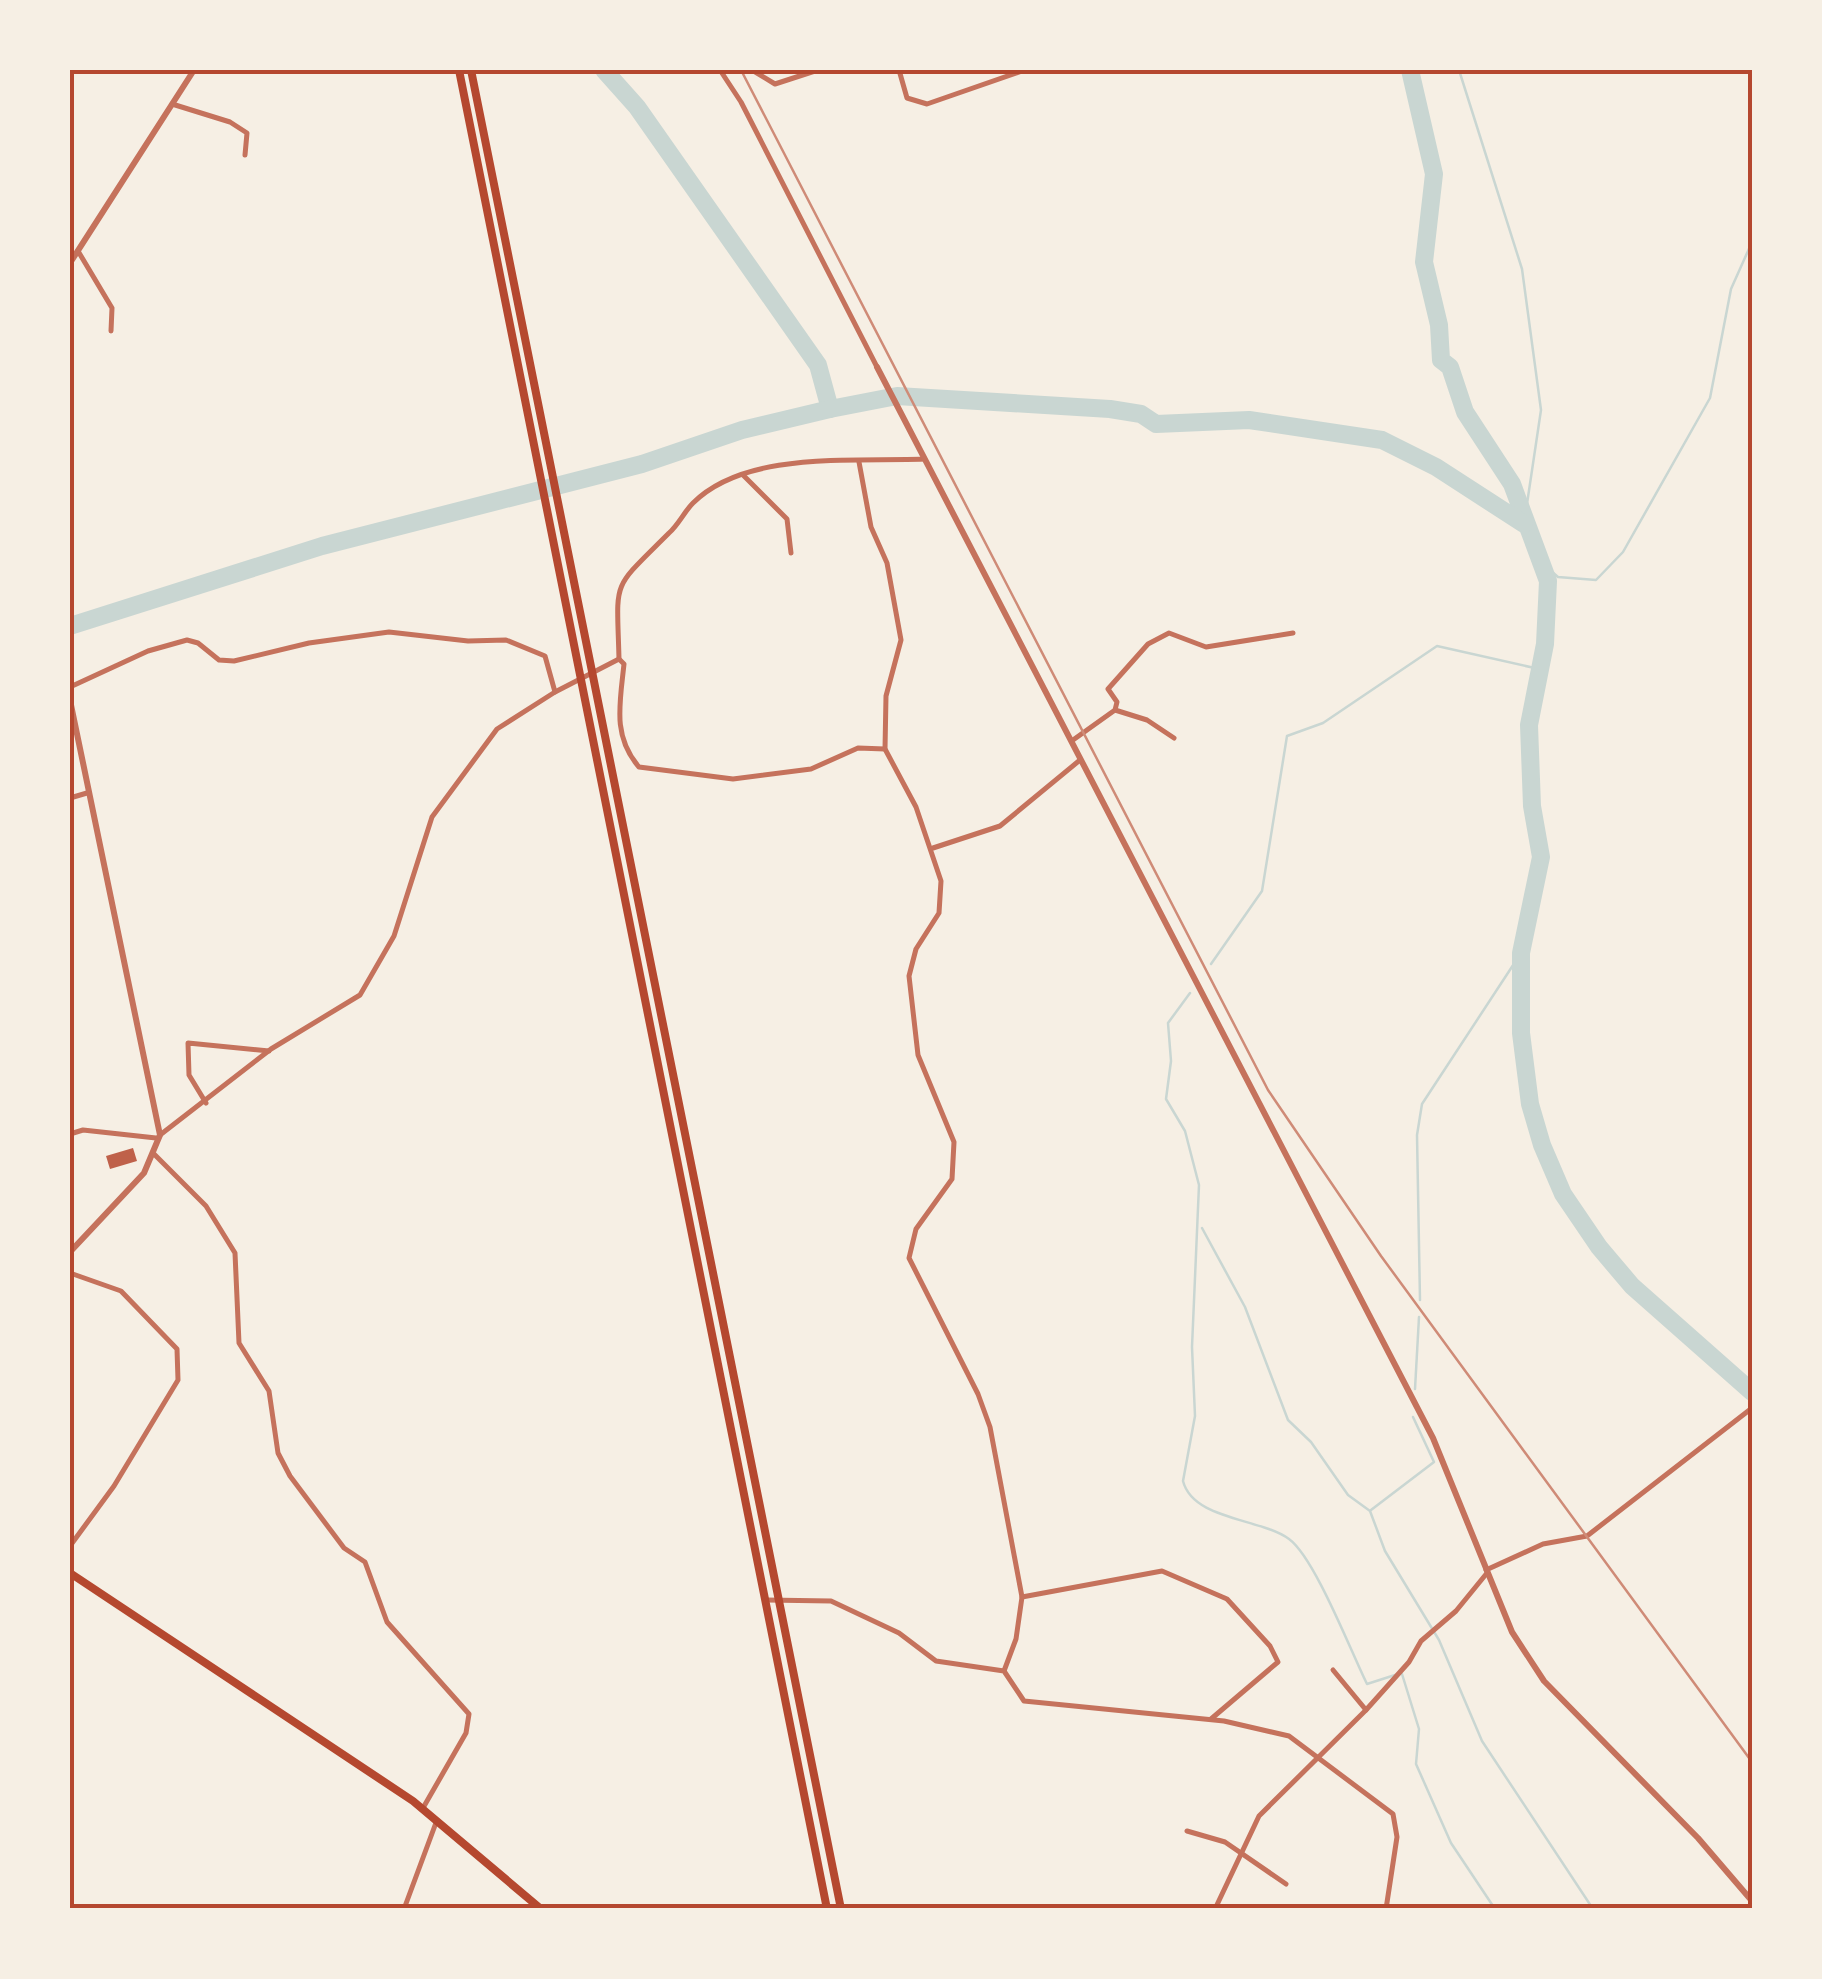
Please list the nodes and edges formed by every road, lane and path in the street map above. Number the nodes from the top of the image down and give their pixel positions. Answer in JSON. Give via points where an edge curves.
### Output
{"nodes":[{"id":1,"x":194,"y":70,"type":"edge"},
{"id":2,"x":459,"y":70,"type":"edge"},
{"id":3,"x":471,"y":70,"type":"edge"},
{"id":4,"x":720,"y":70,"type":"edge"},
{"id":5,"x":752,"y":70,"type":"edge"},
{"id":6,"x":818,"y":70,"type":"edge"},
{"id":7,"x":899,"y":70,"type":"edge"},
{"id":8,"x":1024,"y":70,"type":"edge"},
{"id":9,"x":172,"y":104,"type":"junction"},
{"id":10,"x":245,"y":155,"type":"dead end"},
{"id":11,"x":78,"y":251,"type":"junction"},
{"id":12,"x":70,"y":262,"type":"edge"},
{"id":13,"x":110,"y":331,"type":"dead end"},
{"id":14,"x":530,"y":366,"type":"junction"},
{"id":15,"x":877,"y":367,"type":"joint"},
{"id":16,"x":519,"y":370,"type":"junction"},
{"id":17,"x":924,"y":459,"type":"junction"},
{"id":18,"x":859,"y":462,"type":"junction"},
{"id":19,"x":743,"y":475,"type":"junction"},
{"id":20,"x":791,"y":553,"type":"dead end"},
{"id":21,"x":1293,"y":633,"type":"dead end"},
{"id":22,"x":619,"y":659,"type":"junction"},
{"id":23,"x":592,"y":674,"type":"junction"},
{"id":24,"x":581,"y":680,"type":"junction"},
{"id":25,"x":70,"y":687,"type":"edge"},
{"id":26,"x":555,"y":692,"type":"junction"},
{"id":27,"x":70,"y":700,"type":"edge"},
{"id":28,"x":1115,"y":710,"type":"junction"},
{"id":29,"x":1174,"y":738,"type":"dead end"},
{"id":30,"x":1073,"y":740,"type":"junction"},
{"id":31,"x":885,"y":749,"type":"junction"},
{"id":32,"x":1082,"y":758,"type":"junction"},
{"id":33,"x":87,"y":793,"type":"junction"},
{"id":34,"x":70,"y":798,"type":"edge"},
{"id":35,"x":932,"y":848,"type":"junction"},
{"id":36,"x":269,"y":1051,"type":"junction"},
{"id":37,"x":206,"y":1103,"type":"junction"},
{"id":38,"x":70,"y":1134,"type":"edge"},
{"id":39,"x":158,"y":1137,"type":"junction"},
{"id":40,"x":154,"y":1154,"type":"junction"},
{"id":41,"x":700,"y":1210,"type":"junction"},
{"id":42,"x":689,"y":1216,"type":"junction"},
{"id":43,"x":70,"y":1252,"type":"edge"},
{"id":44,"x":70,"y":1273,"type":"edge"},
{"id":45,"x":1752,"y":1408,"type":"edge"},
{"id":46,"x":70,"y":1546,"type":"edge"},
{"id":47,"x":1486,"y":1571,"type":"junction"},
{"id":48,"x":70,"y":1572,"type":"edge"},
{"id":49,"x":1022,"y":1596,"type":"junction"},
{"id":50,"x":766,"y":1600,"type":"junction"},
{"id":51,"x":778,"y":1602,"type":"junction"},
{"id":52,"x":1333,"y":1670,"type":"dead end"},
{"id":53,"x":1004,"y":1671,"type":"junction"},
{"id":54,"x":1366,"y":1710,"type":"junction"},
{"id":55,"x":1209,"y":1720,"type":"junction"},
{"id":56,"x":1318,"y":1760,"type":"junction"},
{"id":57,"x":423,"y":1808,"type":"junction"},
{"id":58,"x":437,"y":1820,"type":"junction"},
{"id":59,"x":1187,"y":1830,"type":"dead end"},
{"id":60,"x":1240,"y":1856,"type":"junction"},
{"id":61,"x":1286,"y":1884,"type":"dead end"},
{"id":62,"x":1752,"y":1901,"type":"edge"},
{"id":63,"x":404,"y":1909,"type":"edge"},
{"id":64,"x":542,"y":1909,"type":"edge"},
{"id":65,"x":827,"y":1909,"type":"edge"},
{"id":66,"x":841,"y":1909,"type":"edge"},
{"id":67,"x":1215,"y":1909,"type":"edge"},
{"id":68,"x":1386,"y":1909,"type":"edge"}],
"edges":[{"from":1,"to":9,"type":"street"},
{"from":2,"to":16,"type":"main road"},
{"from":3,"to":14,"type":"main road"},
{"from":4,"to":15,"type":"street"},
{"from":5,"to":6,"type":"street","via":[[776,84]]},
{"from":7,"to":8,"type":"street","via":[[914,104]]},
{"from":9,"to":10,"type":"street","via":[[247,133]]},
{"from":9,"to":11,"type":"street"},
{"from":11,"to":12,"type":"street"},
{"from":11,"to":13,"type":"street","via":[[112,308]]},
{"from":14,"to":16,"type":"main road"},
{"from":14,"to":23,"type":"main road"},
{"from":15,"to":17,"type":"street"},
{"from":16,"to":24,"type":"main road"},
{"from":17,"to":18,"type":"street"},
{"from":17,"to":30,"type":"street"},
{"from":18,"to":19,"type":"street","via":[[797,461]]},
{"from":18,"to":31,"type":"street","via":[[900,640],[886,696]]},
{"from":19,"to":20,"type":"street","via":[[787,519]]},
{"from":19,"to":22,"type":"street","via":[[695,501],[618,587]]},
{"from":21,"to":28,"type":"street","via":[[1206,647],[1169,633],[1148,644],[1108,689]]},
{"from":22,"to":23,"type":"street"},
{"from":22,"to":31,"type":"street","via":[[624,664],[618,732],[639,767],[733,779],[811,769],[858,748]]},
{"from":23,"to":24,"type":"street"},
{"from":23,"to":41,"type":"main road"},
{"from":24,"to":26,"type":"street"},
{"from":24,"to":42,"type":"main road"},
{"from":25,"to":26,"type":"street","via":[[174,641],[198,643],[218,660],[234,661],[389,632],[506,640],[545,656]]},
{"from":26,"to":36,"type":"street","via":[[497,729],[432,817],[374,978],[338,1010]]},
{"from":27,"to":33,"type":"street"},
{"from":28,"to":29,"type":"street"},
{"from":28,"to":30,"type":"street"},
{"from":30,"to":32,"type":"street"},
{"from":31,"to":35,"type":"street"},
{"from":32,"to":35,"type":"street","via":[[1000,826]]},
{"from":32,"to":47,"type":"street","via":[[1433,1438]]},
{"from":33,"to":34,"type":"street"},
{"from":33,"to":39,"type":"street"},
{"from":35,"to":49,"type":"street","via":[[941,881],[939,913],[916,949],[909,976],[918,1054],[954,1142],[952,1179],[916,1229],[909,1258],[990,1426]]},
{"from":36,"to":37,"type":"street"},
{"from":36,"to":37,"type":"street","via":[[188,1043],[189,1075]]},
{"from":37,"to":39,"type":"street"},
{"from":38,"to":39,"type":"street"},
{"from":39,"to":40,"type":"street"},
{"from":40,"to":43,"type":"street","via":[[144,1174]]},
{"from":40,"to":57,"type":"street","via":[[206,1206],[234,1253],[239,1343],[269,1391],[278,1453],[290,1476],[344,1548],[365,1562],[388,1622],[469,1714],[466,1734]]},
{"from":41,"to":42,"type":"main road"},
{"from":41,"to":51,"type":"main road"},
{"from":42,"to":50,"type":"main road"},
{"from":44,"to":46,"type":"street","via":[[121,1291],[177,1349],[178,1380]]},
{"from":45,"to":47,"type":"street","via":[[1587,1536],[1543,1544]]},
{"from":47,"to":54,"type":"street"},
{"from":47,"to":62,"type":"street","via":[[1512,1632],[1544,1681]]},
{"from":48,"to":57,"type":"main road"},
{"from":49,"to":53,"type":"street"},
{"from":49,"to":55,"type":"street","via":[[1162,1571],[1228,1599],[1278,1662]]},
{"from":50,"to":51,"type":"street"},
{"from":50,"to":65,"type":"main road"},
{"from":51,"to":53,"type":"street","via":[[831,1601],[899,1633],[936,1661]]},
{"from":51,"to":66,"type":"main road"},
{"from":52,"to":54,"type":"street"},
{"from":53,"to":55,"type":"street","via":[[1024,1701]]},
{"from":54,"to":56,"type":"street"},
{"from":55,"to":56,"type":"street","via":[[1289,1736]]},
{"from":56,"to":60,"type":"street","via":[[1259,1816]]},
{"from":56,"to":68,"type":"street","via":[[1392,1814],[1396,1850]]},
{"from":57,"to":58,"type":"main road"},
{"from":58,"to":63,"type":"street"},
{"from":58,"to":64,"type":"main road"},
{"from":59,"to":60,"type":"street","via":[[1225,1842]]},
{"from":60,"to":61,"type":"street"},
{"from":60,"to":67,"type":"street"}]}
